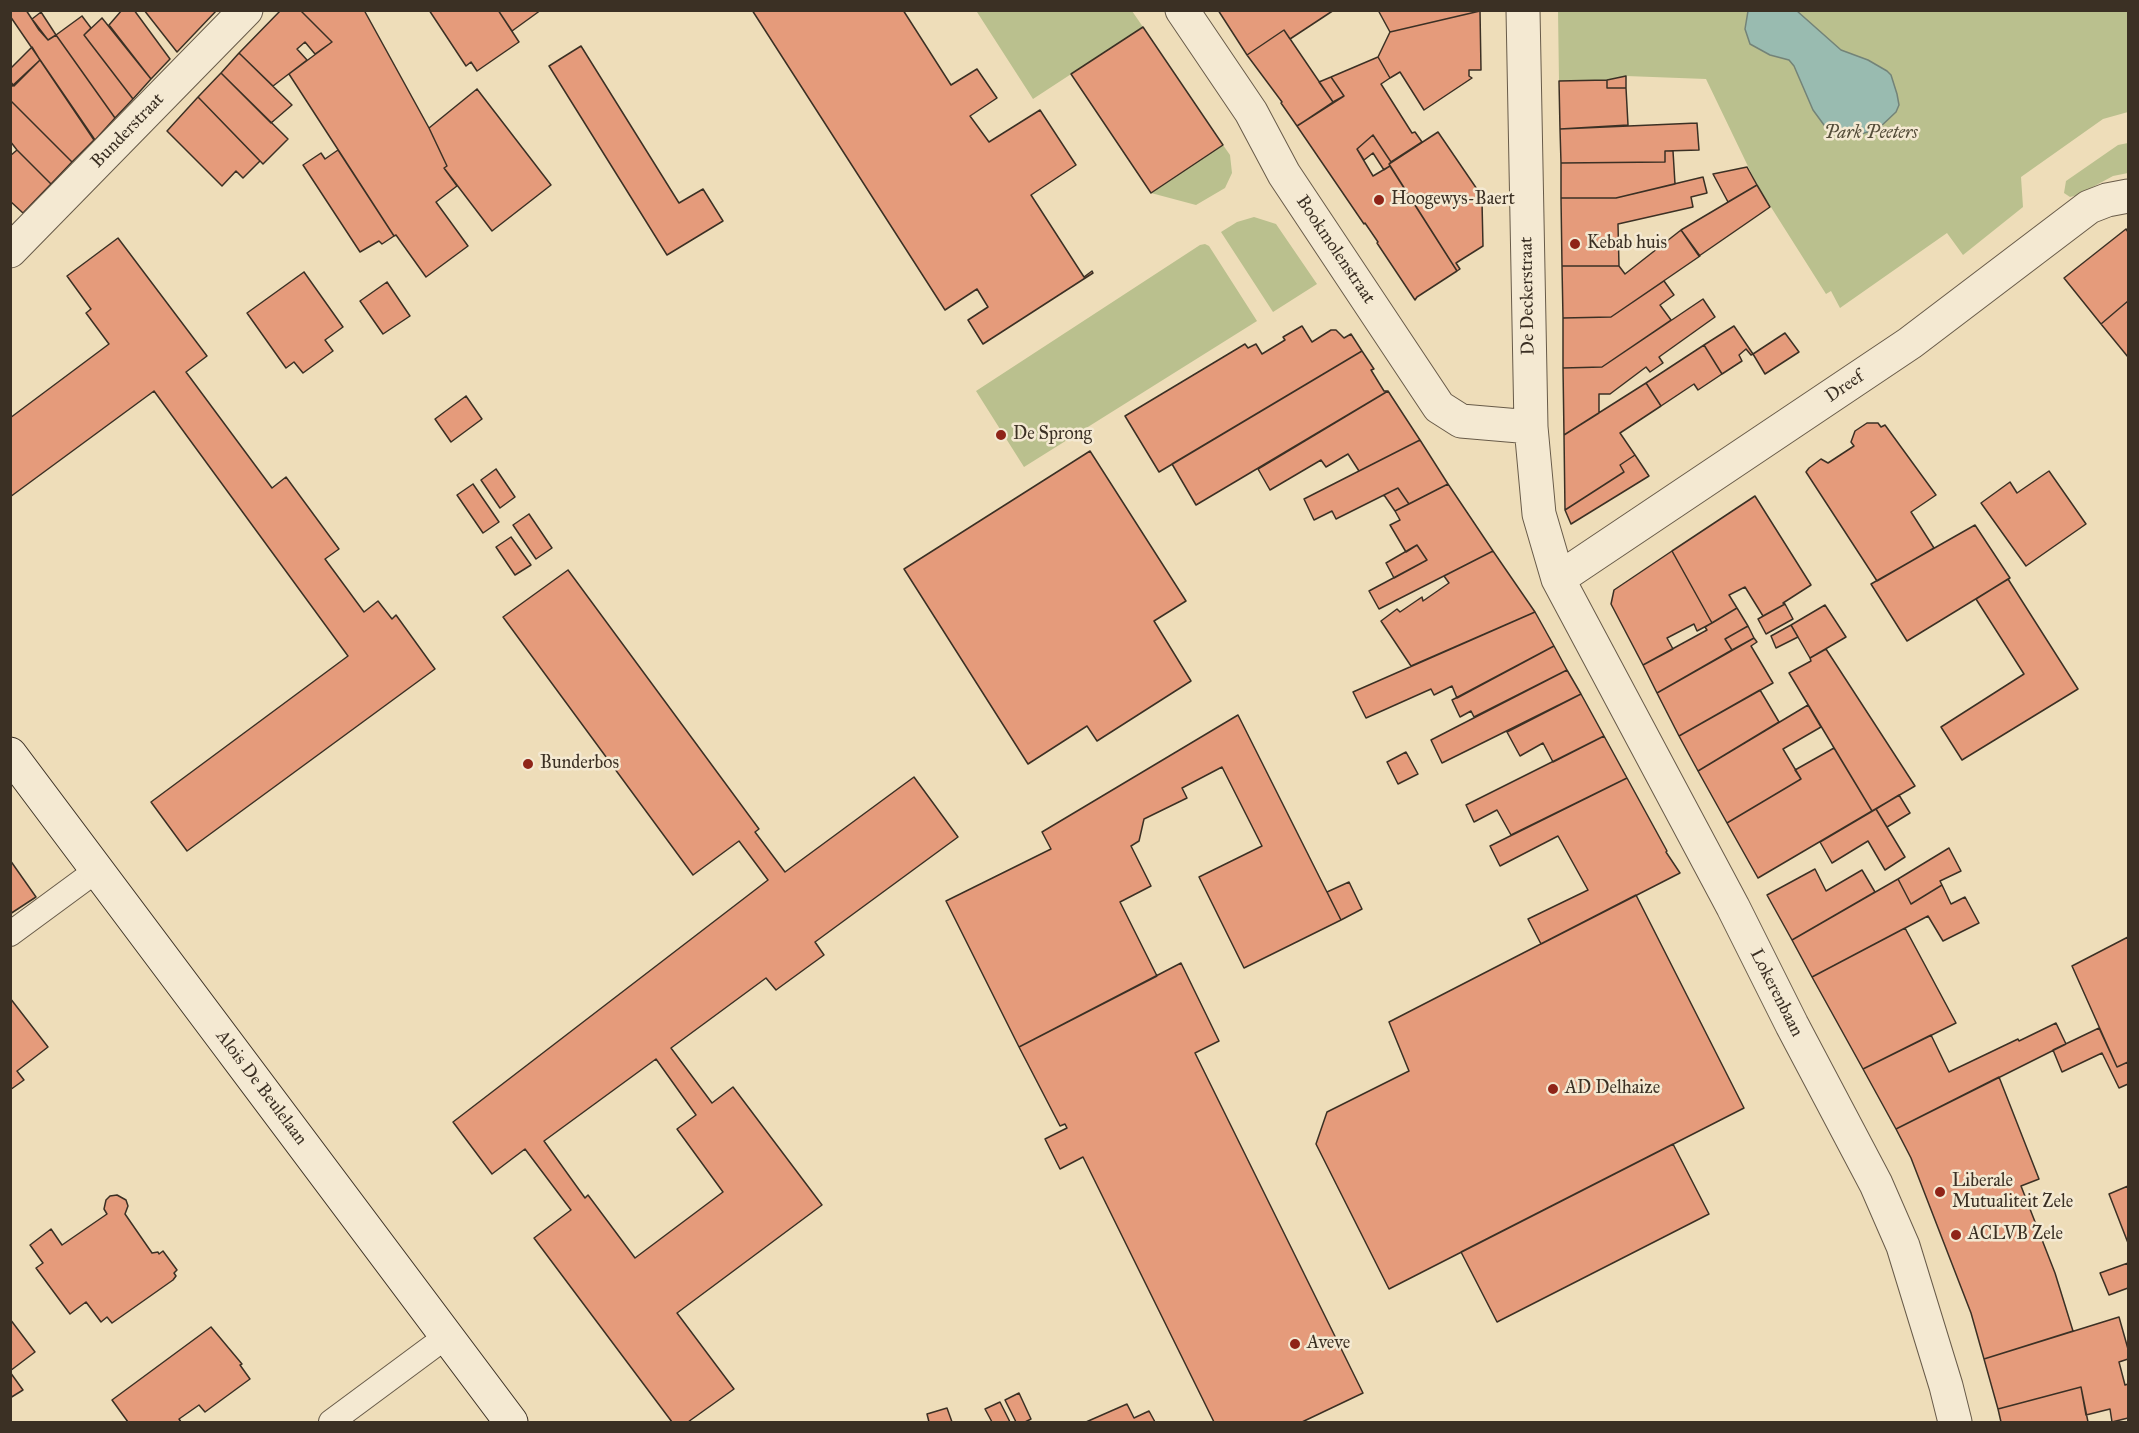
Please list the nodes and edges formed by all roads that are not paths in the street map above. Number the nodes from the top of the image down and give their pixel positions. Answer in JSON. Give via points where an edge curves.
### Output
{"nodes":[{"id":1,"x":246,"y":10,"type":"edge"},
{"id":2,"x":1182,"y":10,"type":"edge"},
{"id":3,"x":1523,"y":10,"type":"edge"},
{"id":4,"x":2128,"y":196,"type":"edge"},
{"id":5,"x":10,"y":251,"type":"edge"},
{"id":6,"x":1532,"y":427,"type":"junction"},
{"id":7,"x":1558,"y":579,"type":"junction"},
{"id":8,"x":10,"y":754,"type":"edge"},
{"id":9,"x":98,"y":870,"type":"junction"},
{"id":10,"x":10,"y":934,"type":"edge"},
{"id":11,"x":447,"y":1336,"type":"junction"},
{"id":12,"x":332,"y":1422,"type":"edge"},
{"id":13,"x":512,"y":1422,"type":"edge"},
{"id":14,"x":1955,"y":1422,"type":"edge"}],
"edges":[{"from":1,"to":5,"type":"street","name":"Bunderstraat"},
{"from":2,"to":6,"type":"street","name":"Bookmolenstraat","via":[[1251,112],[1284,174],[1439,406],[1461,421]]},
{"from":3,"to":6,"type":"street","name":"De Deckerstraat"},
{"from":4,"to":7,"type":"street","name":"Dreef","via":[[2089,207],[1911,343]]},
{"from":6,"to":7,"type":"street","name":"De Deckerstraat","via":[[1539,514]]},
{"from":7,"to":14,"type":"street","name":"Lokerenbaan","via":[[1876,1184],[1903,1246]]},
{"from":8,"to":9,"type":"street","name":"Alois De Beulelaan"},
{"from":9,"to":10,"type":"lane"},
{"from":9,"to":11,"type":"street","name":"Alois De Beulelaan"},
{"from":11,"to":12,"type":"lane"},
{"from":11,"to":13,"type":"street","name":"Alois De Beulelaan"}]}
